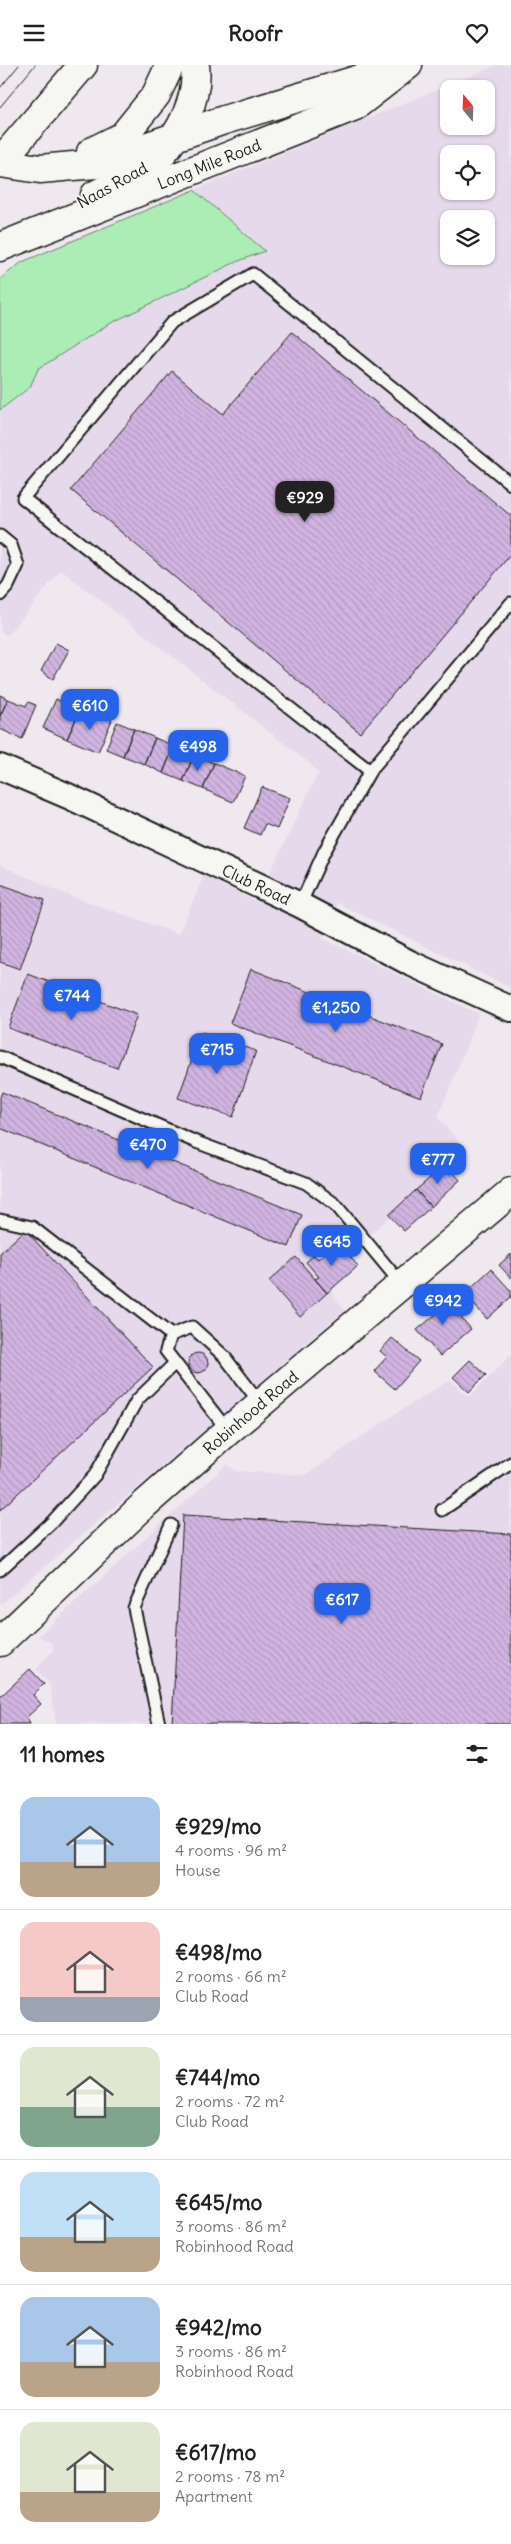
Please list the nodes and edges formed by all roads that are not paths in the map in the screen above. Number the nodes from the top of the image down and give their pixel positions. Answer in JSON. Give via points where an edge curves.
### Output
{"nodes":[{"id":1,"x":83,"y":65,"type":"edge"},
{"id":2,"x":170,"y":65,"type":"edge"},
{"id":3,"x":195,"y":65,"type":"edge"},
{"id":4,"x":407,"y":65,"type":"edge"},
{"id":5,"x":173,"y":137,"type":"junction"},
{"id":6,"x":0,"y":162,"type":"edge"},
{"id":7,"x":40,"y":169,"type":"junction"},
{"id":8,"x":0,"y":246,"type":"edge"},
{"id":9,"x":511,"y":484,"type":"edge"},
{"id":10,"x":0,"y":536,"type":"edge"},
{"id":11,"x":0,"y":595,"type":"edge"},
{"id":12,"x":511,"y":603,"type":"edge"},
{"id":13,"x":0,"y":767,"type":"edge"},
{"id":14,"x":370,"y":771,"type":"junction"},
{"id":15,"x":300,"y":905,"type":"junction"},
{"id":16,"x":511,"y":1009,"type":"edge"},
{"id":17,"x":0,"y":1057,"type":"edge"},
{"id":18,"x":511,"y":1192,"type":"edge"},
{"id":19,"x":0,"y":1220,"type":"edge"},
{"id":20,"x":403,"y":1286,"type":"junction"},
{"id":21,"x":171,"y":1335,"type":"junction"},
{"id":22,"x":175,"y":1363,"type":"junction"},
{"id":23,"x":260,"y":1403,"type":"junction"},
{"id":24,"x":228,"y":1431,"type":"junction"},
{"id":25,"x":511,"y":1463,"type":"edge"},
{"id":26,"x":442,"y":1510,"type":"dead end"},
{"id":27,"x":171,"y":1525,"type":"dead end"},
{"id":28,"x":0,"y":1570,"type":"edge"},
{"id":29,"x":0,"y":1642,"type":"edge"},
{"id":30,"x":159,"y":1724,"type":"edge"}],
"edges":[{"from":1,"to":6,"type":"main road"},
{"from":2,"to":7,"type":"main road","via":[[156,95],[123,136],[79,158]]},
{"from":3,"to":5,"type":"main road","name":"Naas Road","via":[[194,92],[182,125]]},
{"from":4,"to":5,"type":"main road","name":"Long Mile Road"},
{"from":4,"to":8,"type":"main road","name":"Long Mile Road","via":[[355,106],[61,225]]},
{"from":5,"to":7,"type":"main road","name":"Long Mile Road","via":[[96,163]]},
{"from":5,"to":8,"type":"main road","name":"Naas Road","via":[[158,158],[124,180]]},
{"from":6,"to":7,"type":"main road"},
{"from":9,"to":14,"type":"lane","via":[[253,273],[172,322],[23,498]]},
{"from":10,"to":11,"type":"lane","via":[[11,545],[18,565]]},
{"from":12,"to":14,"type":"lane"},
{"from":13,"to":15,"type":"street","name":"Club Road"},
{"from":14,"to":15,"type":"lane","via":[[324,852]]},
{"from":15,"to":16,"type":"street","name":"Club Road","via":[[410,963]]},
{"from":17,"to":20,"type":"lane","via":[[196,1142],[306,1183],[335,1203]]},
{"from":18,"to":20,"type":"main road","name":"Robinhood Road"},
{"from":19,"to":21,"type":"lane","via":[[32,1227]]},
{"from":20,"to":23,"type":"main road","name":"Robinhood Road"},
{"from":21,"to":22,"type":"lane","via":[[166,1351]]},
{"from":21,"to":23,"type":"lane","via":[[192,1327],[224,1356]]},
{"from":22,"to":24,"type":"lane"},
{"from":22,"to":28,"type":"lane","via":[[137,1400],[95,1475],[52,1522]]},
{"from":23,"to":24,"type":"main road","name":"Robinhood Road"},
{"from":24,"to":29,"type":"main road","name":"Robinhood Road","via":[[145,1504]]},
{"from":25,"to":26,"type":"lane"},
{"from":27,"to":30,"type":"lane","via":[[134,1608]]}]}
